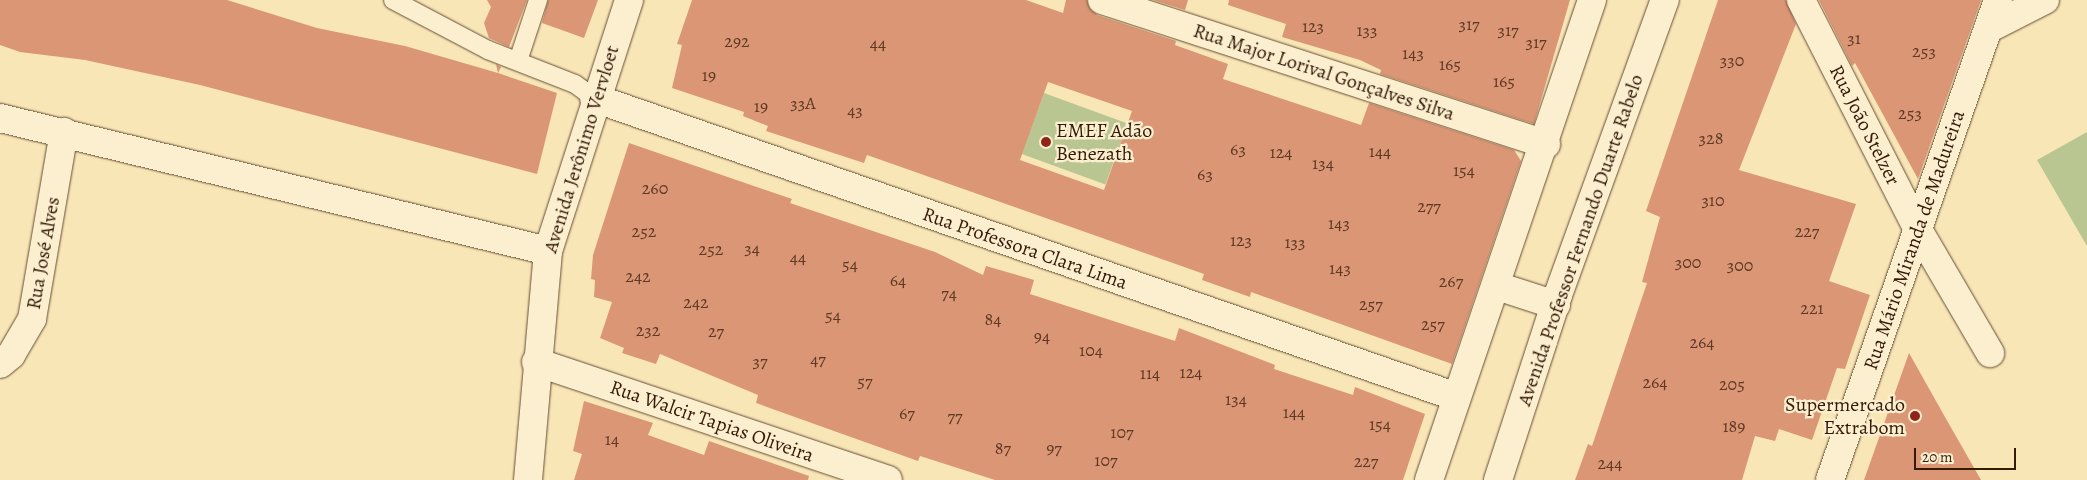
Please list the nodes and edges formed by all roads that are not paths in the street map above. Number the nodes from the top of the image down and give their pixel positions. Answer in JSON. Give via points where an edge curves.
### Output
{"nodes":[{"id":1,"x":538,"y":0,"type":"edge"},
{"id":2,"x":629,"y":0,"type":"edge"},
{"id":3,"x":1102,"y":0,"type":"edge"},
{"id":4,"x":1592,"y":0,"type":"edge"},
{"id":5,"x":1665,"y":0,"type":"edge"},
{"id":6,"x":1801,"y":0,"type":"edge"},
{"id":7,"x":1998,"y":0,"type":"edge"},
{"id":8,"x":2045,"y":0,"type":"edge"},
{"id":9,"x":398,"y":1,"type":"edge"},
{"id":10,"x":1988,"y":28,"type":"junction"},
{"id":11,"x":518,"y":62,"type":"junction"},
{"id":12,"x":594,"y":98,"type":"junction"},
{"id":13,"x":0,"y":118,"type":"edge"},
{"id":14,"x":64,"y":132,"type":"junction"},
{"id":15,"x":1546,"y":144,"type":"junction"},
{"id":16,"x":1917,"y":228,"type":"junction"},
{"id":17,"x":548,"y":251,"type":"junction"},
{"id":18,"x":1496,"y":286,"type":"junction"},
{"id":19,"x":1556,"y":304,"type":"junction"},
{"id":20,"x":1990,"y":353,"type":"dead end"},
{"id":21,"x":536,"y":362,"type":"junction"},
{"id":22,"x":0,"y":364,"type":"edge"},
{"id":23,"x":1456,"y":397,"type":"junction"},
{"id":24,"x":528,"y":480,"type":"edge"},
{"id":25,"x":888,"y":480,"type":"edge"},
{"id":26,"x":1428,"y":480,"type":"edge"},
{"id":27,"x":1498,"y":480,"type":"edge"},
{"id":28,"x":1830,"y":480,"type":"edge"}],
"edges":[{"from":1,"to":11,"type":"lane"},
{"from":2,"to":12,"type":"street","name":"Avenida Jerônimo Vervloet"},
{"from":3,"to":15,"type":"street","name":"Rua Major Lorival Gonçalves Silva"},
{"from":4,"to":15,"type":"street"},
{"from":5,"to":19,"type":"street","name":"Avenida Professor Fernando Duarte Rabelo"},
{"from":6,"to":16,"type":"street","name":"Rua João Stelzer"},
{"from":7,"to":10,"type":"street","name":"Rua Mário Miranda de Madureira"},
{"from":8,"to":10,"type":"street"},
{"from":9,"to":11,"type":"lane"},
{"from":10,"to":16,"type":"street","name":"Rua Mário Miranda de Madureira"},
{"from":11,"to":12,"type":"lane","via":[[575,84]]},
{"from":12,"to":17,"type":"street","name":"Avenida Jerônimo Vervloet"},
{"from":12,"to":23,"type":"street","name":"Rua Professora Clara Lima"},
{"from":13,"to":14,"type":"street"},
{"from":14,"to":17,"type":"street"},
{"from":14,"to":22,"type":"street","name":"Rua José Alves","via":[[32,319],[11,356]]},
{"from":15,"to":18,"type":"street"},
{"from":16,"to":20,"type":"street","name":"Rua João Stelzer"},
{"from":16,"to":28,"type":"street","name":"Rua Mário Miranda de Madureira"},
{"from":17,"to":21,"type":"street","name":"Avenida Jerônimo Vervloet"},
{"from":18,"to":19,"type":"street"},
{"from":18,"to":23,"type":"street"},
{"from":19,"to":27,"type":"street","name":"Avenida Professor Fernando Duarte Rabelo"},
{"from":21,"to":24,"type":"street","name":"Avenida Jerônimo Vervloet"},
{"from":21,"to":25,"type":"street","name":"Rua Walcir Tapias Oliveira"},
{"from":23,"to":26,"type":"street"}]}
